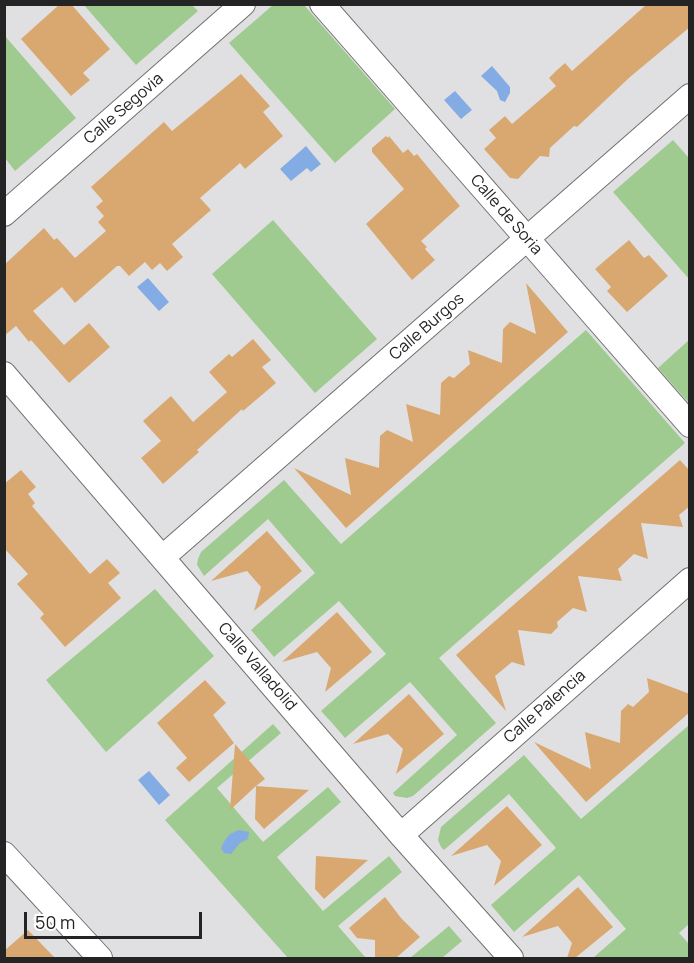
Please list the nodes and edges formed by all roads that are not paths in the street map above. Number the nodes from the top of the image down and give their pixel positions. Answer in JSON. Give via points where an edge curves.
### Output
{"nodes":[{"id":1,"x":243,"y":4,"type":"edge"},
{"id":2,"x":322,"y":4,"type":"edge"},
{"id":3,"x":690,"y":96,"type":"edge"},
{"id":4,"x":4,"y":214,"type":"edge"},
{"id":5,"x":527,"y":239,"type":"junction"},
{"id":6,"x":4,"y":374,"type":"edge"},
{"id":7,"x":690,"y":425,"type":"edge"},
{"id":8,"x":164,"y":558,"type":"junction"},
{"id":9,"x":690,"y":580,"type":"edge"},
{"id":10,"x":401,"y":835,"type":"junction"},
{"id":11,"x":4,"y":854,"type":"edge"},
{"id":12,"x":100,"y":958,"type":"edge"},
{"id":13,"x":511,"y":958,"type":"edge"}],
"edges":[{"from":1,"to":4,"type":"street","name":"Calle Segovia"},
{"from":2,"to":5,"type":"street","name":"Calle de Soria"},
{"from":3,"to":5,"type":"street","name":"Calle Burgos"},
{"from":5,"to":7,"type":"street","name":"Calle de Soria"},
{"from":5,"to":8,"type":"street","name":"Calle Burgos"},
{"from":6,"to":8,"type":"street","name":"Calle Valladolid"},
{"from":8,"to":10,"type":"street","name":"Calle Valladolid"},
{"from":9,"to":10,"type":"street","name":"Calle Palencia"},
{"from":10,"to":13,"type":"street","name":"Calle Valladolid"},
{"from":11,"to":12,"type":"street"}]}
